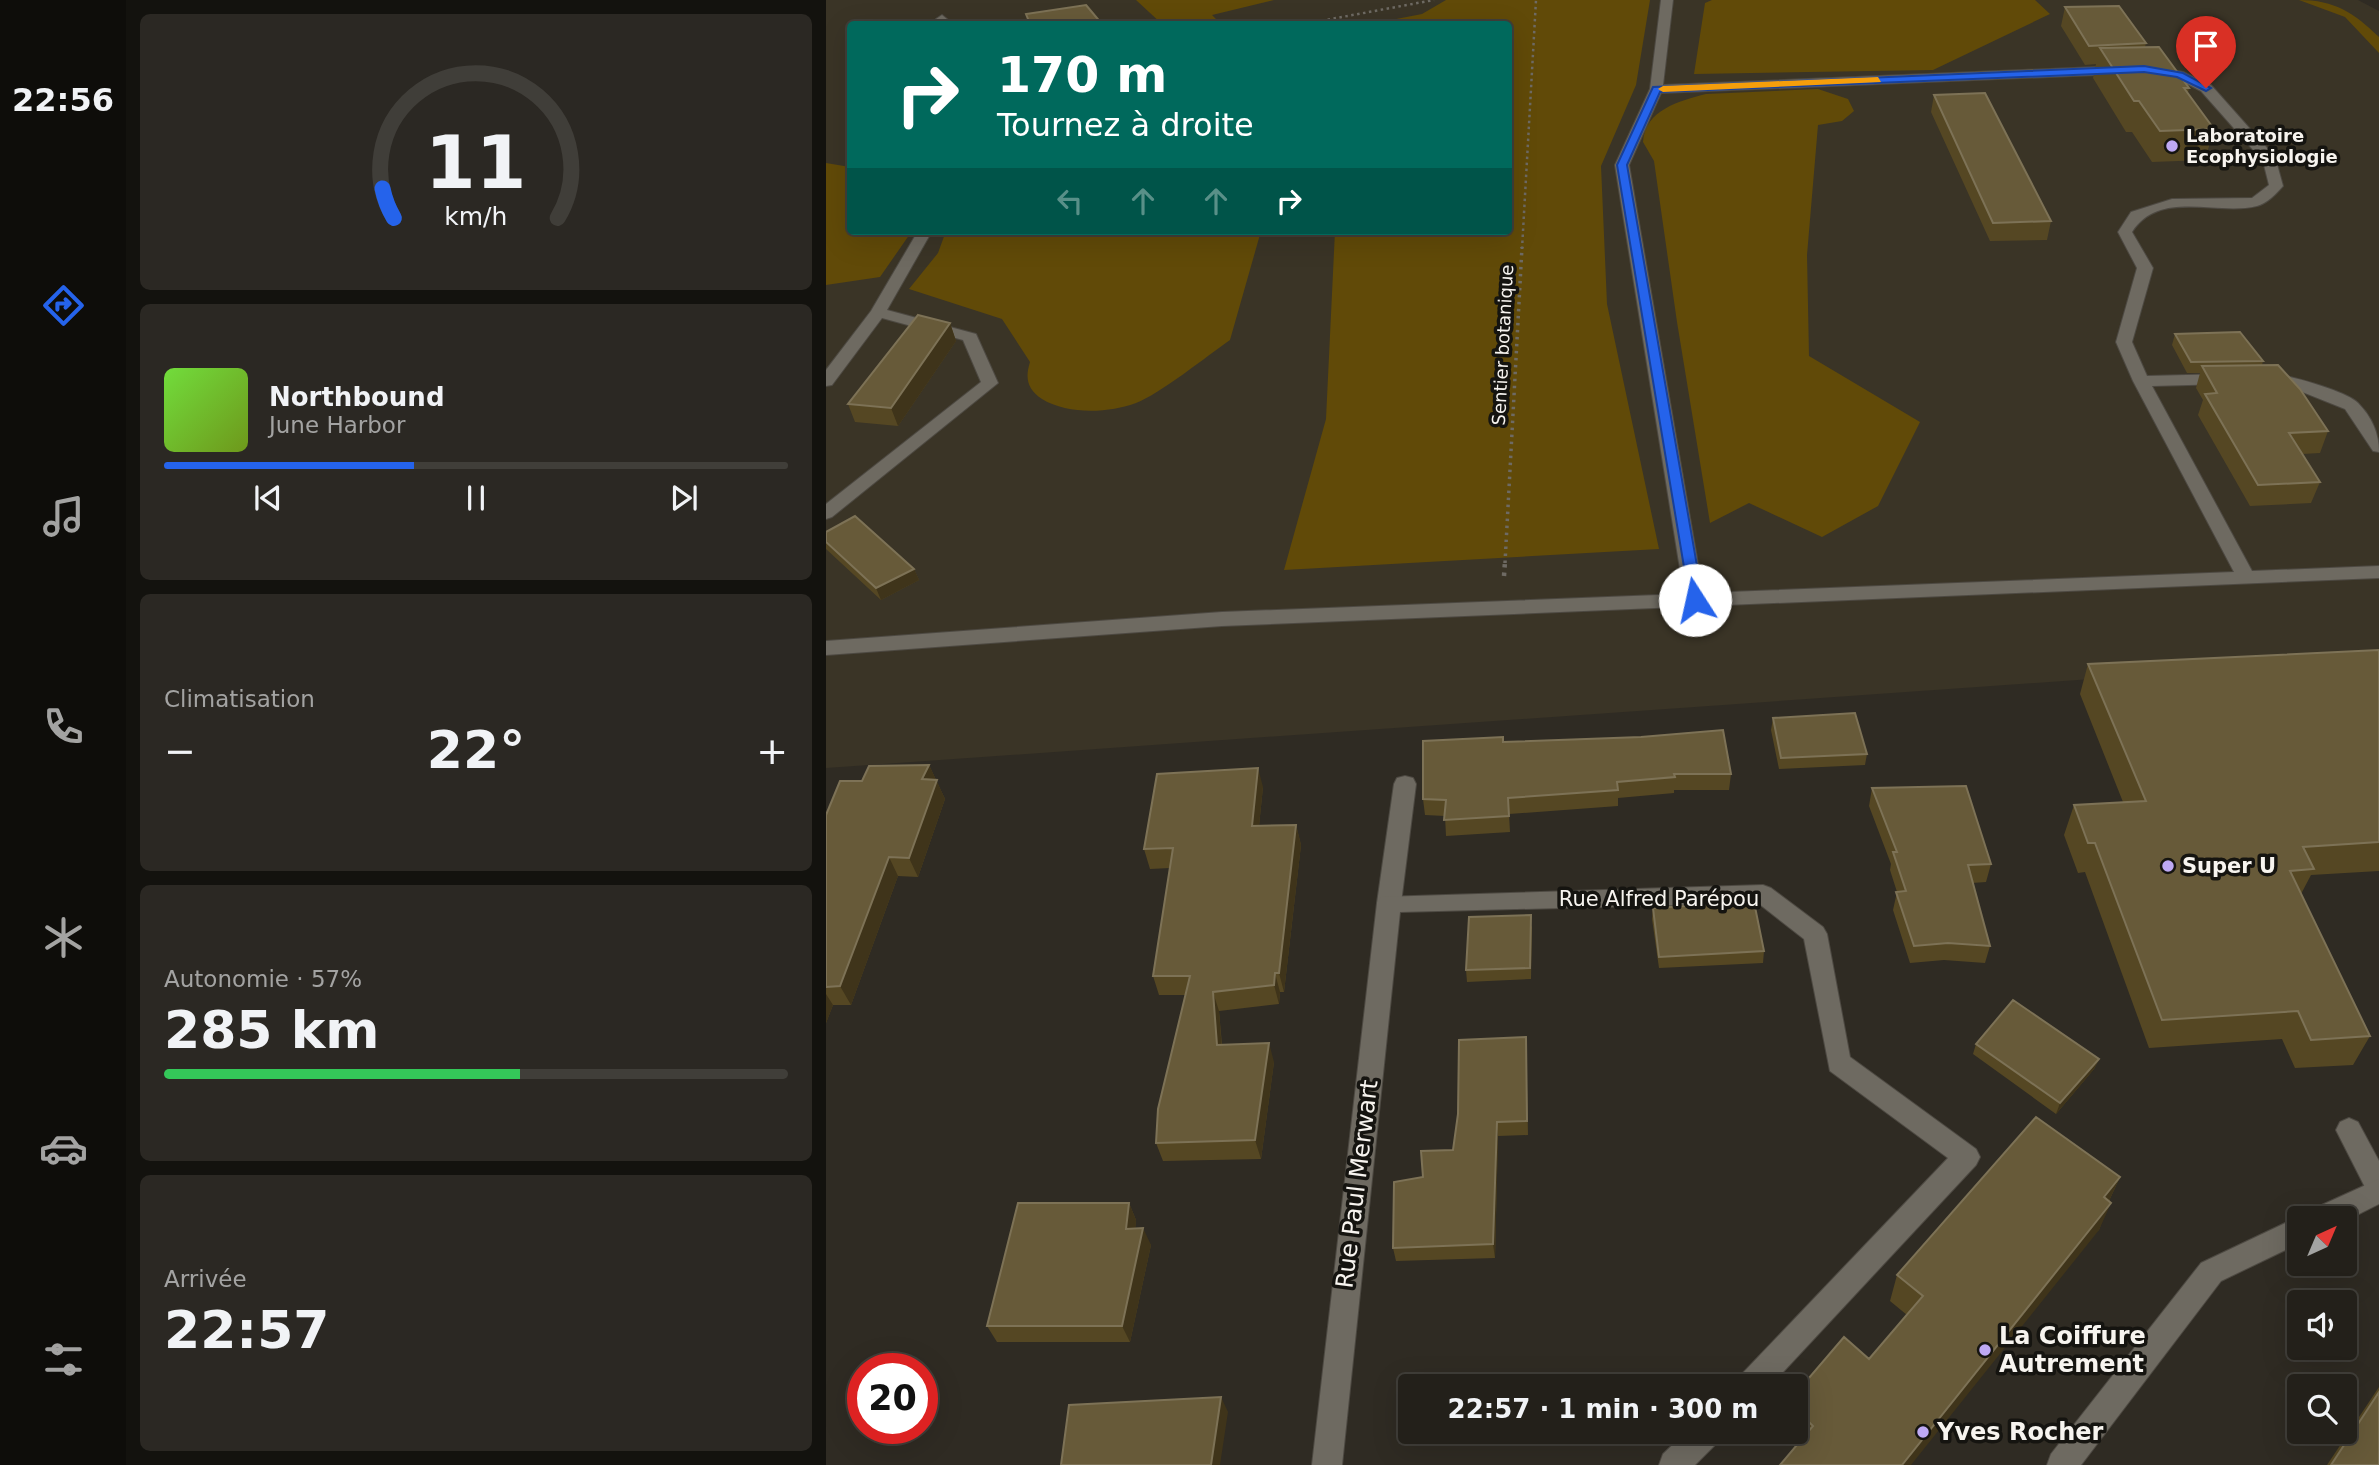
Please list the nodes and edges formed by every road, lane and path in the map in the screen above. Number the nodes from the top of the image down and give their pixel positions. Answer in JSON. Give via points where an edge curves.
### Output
{"nodes":[{"id":1,"x":1434,"y":0,"type":"edge"},
{"id":2,"x":1536,"y":0,"type":"edge"},
{"id":3,"x":1667,"y":0,"type":"edge"},
{"id":4,"x":1320,"y":21,"type":"edge"},
{"id":5,"x":1656,"y":89,"type":"junction"},
{"id":6,"x":923,"y":235,"type":"edge"},
{"id":7,"x":878,"y":312,"type":"junction"},
{"id":8,"x":826,"y":381,"type":"edge"},
{"id":9,"x":2141,"y":381,"type":"junction"},
{"id":10,"x":2379,"y":447,"type":"edge"},
{"id":11,"x":826,"y":513,"type":"edge"},
{"id":12,"x":2379,"y":572,"type":"edge"},
{"id":13,"x":2247,"y":579,"type":"junction"},
{"id":14,"x":1695,"y":600,"type":"junction"},
{"id":15,"x":1502,"y":608,"type":"junction"},
{"id":16,"x":826,"y":648,"type":"edge"},
{"id":17,"x":1405,"y":784,"type":"dead end"},
{"id":18,"x":1390,"y":903,"type":"junction"},
{"id":19,"x":2349,"y":1130,"type":"dead end"},
{"id":20,"x":2379,"y":1189,"type":"edge"},
{"id":21,"x":2346,"y":1206,"type":"edge"},
{"id":22,"x":2287,"y":1235,"type":"edge"},
{"id":23,"x":1761,"y":1374,"type":"edge"},
{"id":24,"x":1694,"y":1444,"type":"edge"},
{"id":25,"x":1327,"y":1465,"type":"edge"},
{"id":26,"x":1674,"y":1465,"type":"edge"},
{"id":27,"x":2062,"y":1465,"type":"edge"}],
"edges":[{"from":1,"to":4,"type":"path"},
{"from":2,"to":15,"type":"path","name":"Sentier botanique"},
{"from":3,"to":5,"type":"street"},
{"from":5,"to":9,"type":"street","via":[[2144,69],[2179,75],[2206,88],[2270,160],[2276,186],[2255,202],[2177,202],[2136,215],[2125,232],[2145,268],[2124,342]]},
{"from":5,"to":14,"type":"street","via":[[1622,165]]},
{"from":6,"to":7,"type":"street"},
{"from":7,"to":8,"type":"street"},
{"from":7,"to":11,"type":"street","via":[[970,337],[990,383]]},
{"from":9,"to":10,"type":"street","via":[[2282,378],[2351,405]]},
{"from":9,"to":13,"type":"street"},
{"from":12,"to":13,"type":"street"},
{"from":13,"to":14,"type":"street"},
{"from":14,"to":15,"type":"street"},
{"from":15,"to":16,"type":"street","via":[[1222,619]]},
{"from":17,"to":18,"type":"street","name":"Rue Paul Merwart"},
{"from":18,"to":23,"type":"street","name":"Rue Alfred Parépou","via":[[1763,894],[1815,934],[1839,1063],[1967,1157]]},
{"from":18,"to":25,"type":"street","name":"Rue Paul Merwart"},
{"from":19,"to":20,"type":"street"},
{"from":20,"to":21,"type":"street"},
{"from":22,"to":27,"type":"street","via":[[2211,1272]]},
{"from":24,"to":26,"type":"street"}]}
